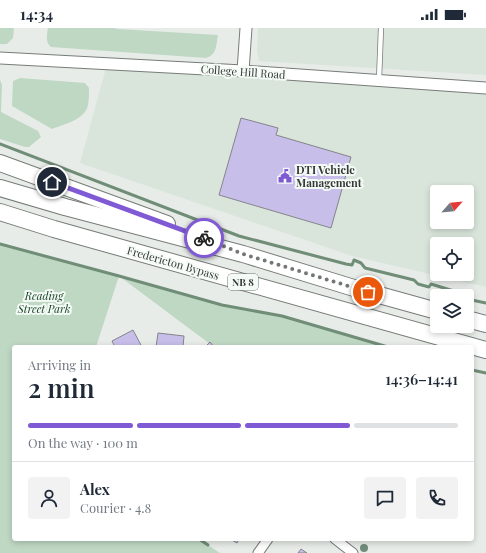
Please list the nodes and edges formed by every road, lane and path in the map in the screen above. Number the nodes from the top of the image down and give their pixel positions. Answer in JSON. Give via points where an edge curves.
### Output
{"nodes":[{"id":1,"x":246,"y":28,"type":"edge"},
{"id":2,"x":381,"y":28,"type":"edge"},
{"id":3,"x":0,"y":58,"type":"edge"},
{"id":4,"x":244,"y":71,"type":"junction"},
{"id":5,"x":379,"y":80,"type":"junction"},
{"id":6,"x":486,"y":88,"type":"edge"},
{"id":7,"x":0,"y":163,"type":"edge"},
{"id":8,"x":0,"y":188,"type":"edge"},
{"id":9,"x":0,"y":212,"type":"edge"},
{"id":10,"x":243,"y":254,"type":"junction"},
{"id":11,"x":430,"y":309,"type":"edge"},
{"id":12,"x":474,"y":321,"type":"edge"},
{"id":13,"x":486,"y":324,"type":"edge"},
{"id":14,"x":468,"y":345,"type":"edge"},
{"id":15,"x":474,"y":347,"type":"edge"},
{"id":16,"x":486,"y":350,"type":"edge"},
{"id":17,"x":267,"y":541,"type":"edge"},
{"id":18,"x":337,"y":541,"type":"edge"},
{"id":19,"x":258,"y":553,"type":"edge"},
{"id":20,"x":353,"y":553,"type":"edge"}],
"edges":[{"from":1,"to":4,"type":"street"},
{"from":2,"to":5,"type":"lane"},
{"from":3,"to":4,"type":"street","name":"College Hill Road"},
{"from":4,"to":5,"type":"street","name":"College Hill Road"},
{"from":5,"to":6,"type":"street","name":"College Hill Road"},
{"from":7,"to":10,"type":"highway"},
{"from":8,"to":10,"type":"highway","number":"NB 8"},
{"from":9,"to":14,"type":"highway","name":"Fredericton Bypass","number":"NB 8","via":[[61,232]]},
{"from":10,"to":11,"type":"highway","number":"NB 8"},
{"from":12,"to":13,"type":"highway"},
{"from":15,"to":16,"type":"highway","name":"Fredericton Bypass","number":"NB 8"},
{"from":17,"to":19,"type":"street"},
{"from":18,"to":20,"type":"street"}]}
